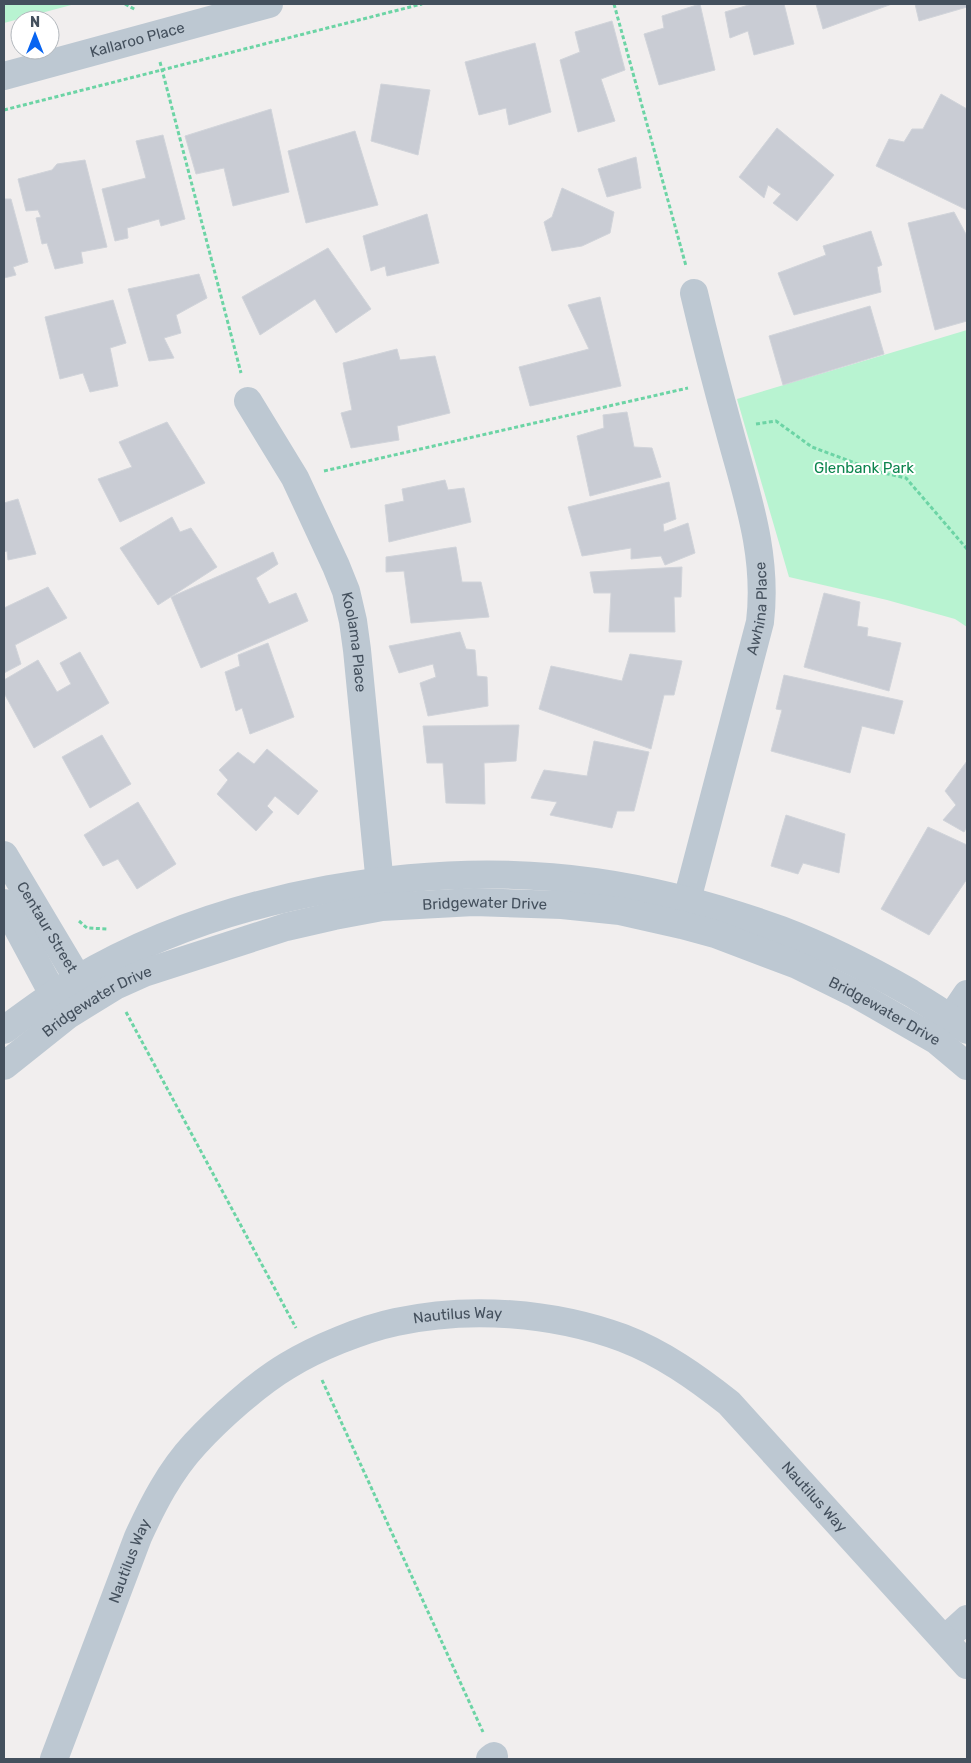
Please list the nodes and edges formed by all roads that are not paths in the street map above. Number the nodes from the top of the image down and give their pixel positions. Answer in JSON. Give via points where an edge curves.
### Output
{"nodes":[{"id":1,"x":270,"y":4,"type":"edge"},
{"id":2,"x":4,"y":76,"type":"edge"},
{"id":3,"x":694,"y":293,"type":"road end"},
{"id":4,"x":248,"y":401,"type":"road end"},
{"id":5,"x":4,"y":855,"type":"edge"},
{"id":6,"x":380,"y":894,"type":"junction"},
{"id":7,"x":4,"y":903,"type":"edge"},
{"id":8,"x":685,"y":912,"type":"junction"},
{"id":9,"x":85,"y":989,"type":"junction"},
{"id":10,"x":967,"y":994,"type":"edge"},
{"id":11,"x":61,"y":1004,"type":"junction"},
{"id":12,"x":959,"y":1024,"type":"edge"},
{"id":13,"x":4,"y":1030,"type":"edge"},
{"id":14,"x":936,"y":1040,"type":"junction"},
{"id":15,"x":4,"y":1066,"type":"edge"},
{"id":16,"x":967,"y":1066,"type":"edge"},
{"id":17,"x":967,"y":1619,"type":"edge"},
{"id":18,"x":945,"y":1639,"type":"junction"},
{"id":19,"x":967,"y":1664,"type":"edge"},
{"id":20,"x":54,"y":1759,"type":"edge"}],
"edges":[{"from":1,"to":2,"type":"street","name":"Kallaroo Place"},
{"from":3,"to":8,"type":"street","name":"Awhina Place","via":[[758,540],[762,600],[760,622]]},
{"from":4,"to":6,"type":"street","name":"Koolama Place","via":[[295,478],[346,591],[358,660]]},
{"from":5,"to":9,"type":"street","name":"Centaur Street"},
{"from":6,"to":8,"type":"street","name":"Bridgewater Drive","via":[[450,875],[533,876],[595,882]]},
{"from":6,"to":9,"type":"street","name":"Bridgewater Drive","via":[[305,894],[193,926],[135,950]]},
{"from":7,"to":11,"type":"street","name":"Centaur Street"},
{"from":8,"to":12,"type":"street","name":"Bridgewater Drive","via":[[744,916],[811,941],[874,971]]},
{"from":8,"to":14,"type":"street","name":"Bridgewater Drive","via":[[714,934],[797,965]]},
{"from":9,"to":11,"type":"street","name":"Bridgewater Drive"},
{"from":10,"to":12,"type":"street"},
{"from":11,"to":13,"type":"street","name":"Bridgewater Drive"},
{"from":11,"to":15,"type":"street","name":"Bridgewater Drive"},
{"from":12,"to":14,"type":"street"},
{"from":14,"to":16,"type":"street","name":"Bridgewater Drive"},
{"from":17,"to":18,"type":"street"},
{"from":18,"to":19,"type":"street","name":"Nautilus Way"},
{"from":18,"to":20,"type":"street","name":"Nautilus Way","via":[[729,1403],[663,1357],[623,1338],[576,1324],[532,1316],[440,1316],[395,1322],[358,1333],[287,1366],[261,1384],[194,1445],[153,1504],[138,1537]]}]}
